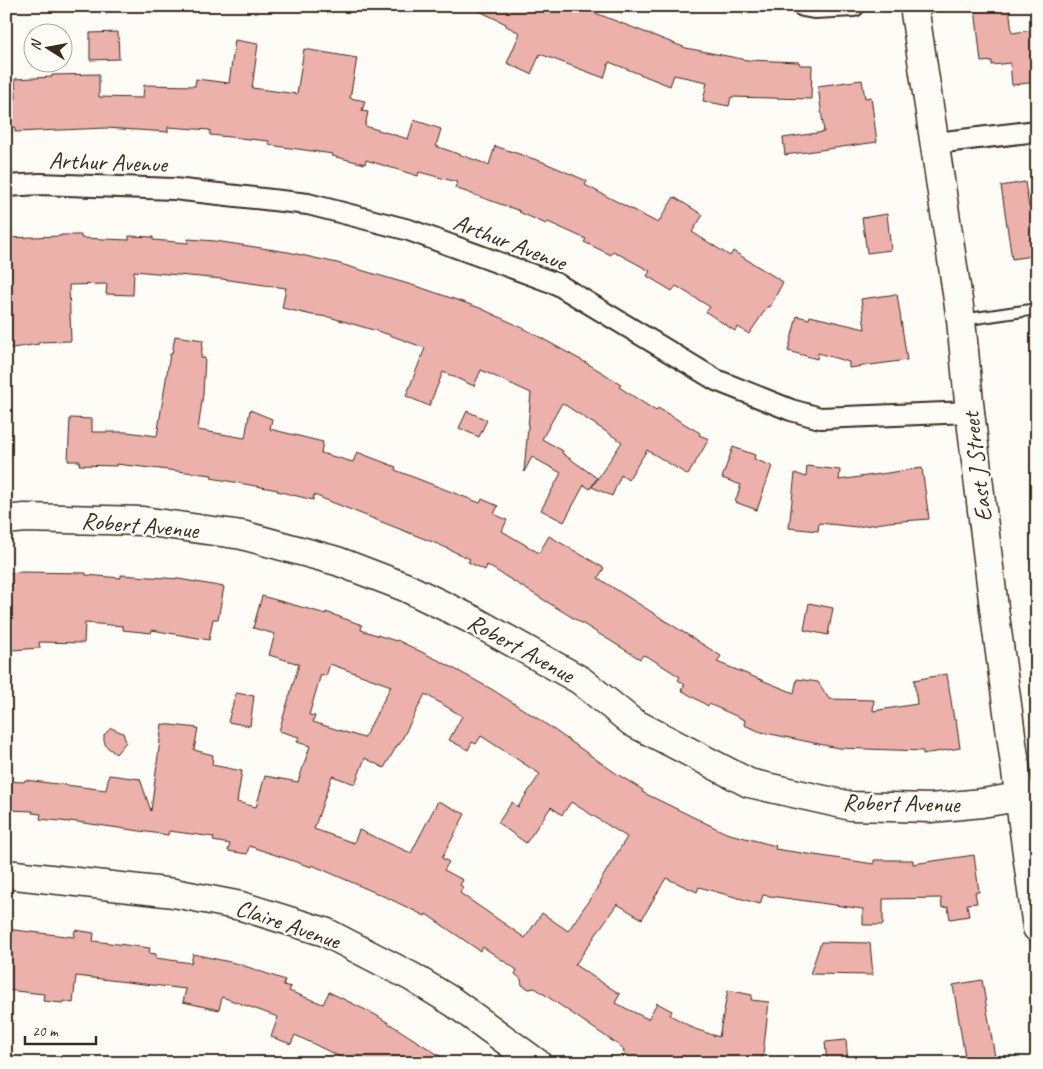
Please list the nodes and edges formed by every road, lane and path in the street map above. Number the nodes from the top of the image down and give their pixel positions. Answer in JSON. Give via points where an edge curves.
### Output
{"nodes":[{"id":1,"x":803,"y":6,"type":"edge"},
{"id":2,"x":854,"y":6,"type":"edge"},
{"id":3,"x":914,"y":6,"type":"edge"},
{"id":4,"x":1037,"y":131,"type":"edge"},
{"id":5,"x":936,"y":143,"type":"junction"},
{"id":6,"x":6,"y":186,"type":"edge"},
{"id":7,"x":1037,"y":309,"type":"edge"},
{"id":8,"x":961,"y":320,"type":"junction"},
{"id":9,"x":970,"y":412,"type":"junction"},
{"id":10,"x":6,"y":520,"type":"edge"},
{"id":11,"x":1019,"y":797,"type":"junction"},
{"id":12,"x":6,"y":874,"type":"edge"},
{"id":13,"x":1037,"y":928,"type":"edge"},
{"id":14,"x":537,"y":1063,"type":"edge"}],
"edges":[{"from":1,"to":2,"type":"street"},
{"from":3,"to":5,"type":"street","name":"East J Street"},
{"from":4,"to":5,"type":"street"},
{"from":5,"to":8,"type":"street","name":"East J Street"},
{"from":6,"to":9,"type":"street","name":"Arthur Avenue","via":[[40,184],[174,189],[308,204],[409,230],[557,284],[716,380],[791,410],[820,418]]},
{"from":7,"to":8,"type":"lane"},
{"from":8,"to":9,"type":"street","name":"East J Street"},
{"from":9,"to":11,"type":"street","name":"East J Street"},
{"from":10,"to":11,"type":"street","name":"Robert Avenue","via":[[143,521],[242,535],[337,561],[405,586],[471,618],[580,680],[632,722],[749,783],[851,806],[930,808]]},
{"from":11,"to":13,"type":"street","name":"East J Street"},
{"from":12,"to":14,"type":"street","name":"Claire Avenue","via":[[183,895],[241,906],[325,932],[453,1002]]}]}
